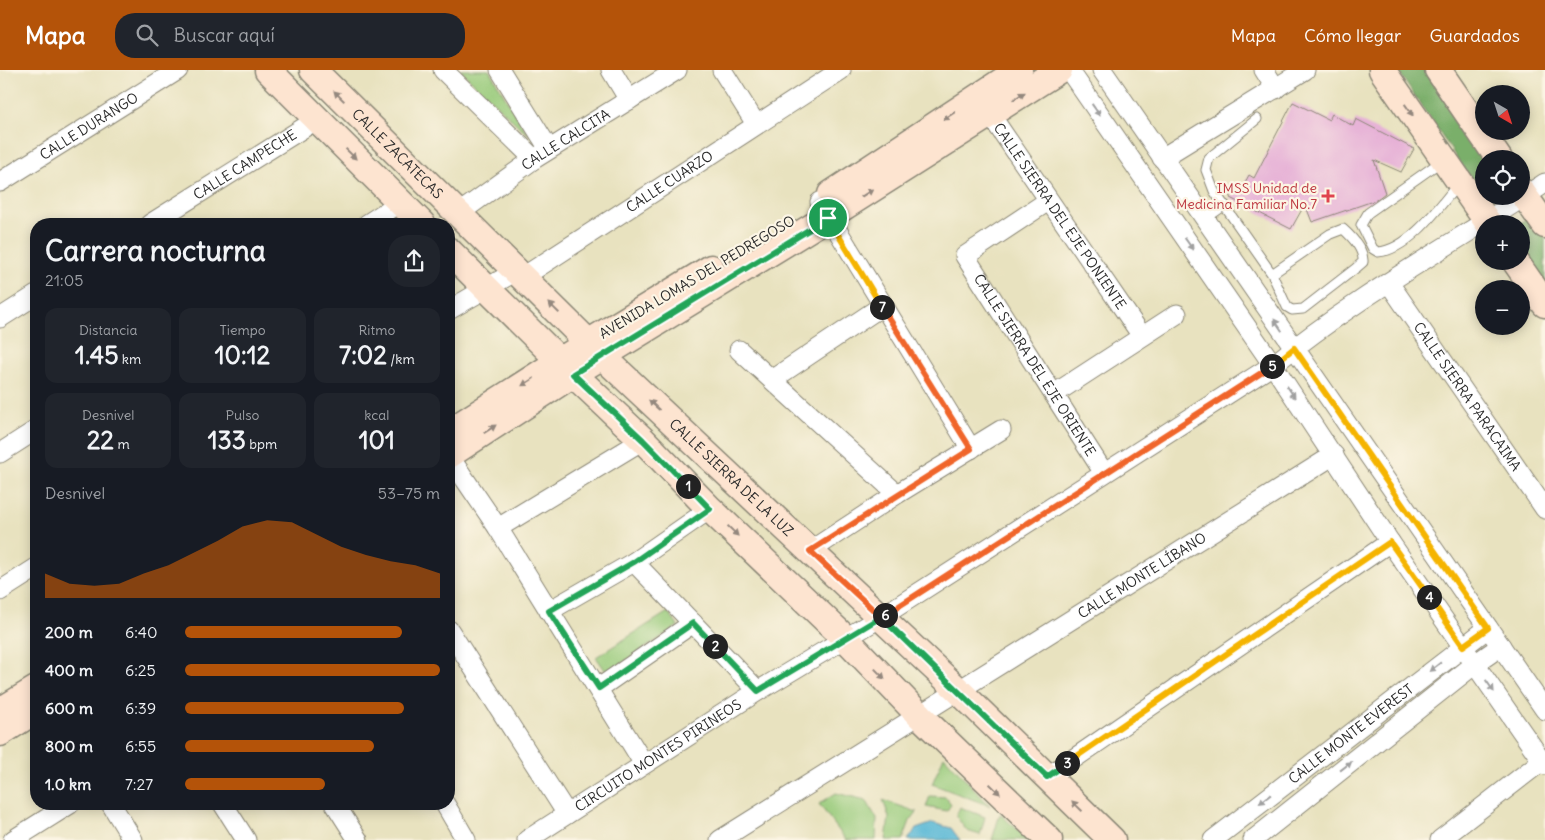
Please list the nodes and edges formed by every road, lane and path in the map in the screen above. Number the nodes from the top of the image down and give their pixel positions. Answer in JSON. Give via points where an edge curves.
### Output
{"nodes":[{"id":1,"x":178,"y":70,"type":"edge"},
{"id":2,"x":268,"y":70,"type":"edge"},
{"id":3,"x":313,"y":70,"type":"edge"},
{"id":4,"x":443,"y":70,"type":"edge"},
{"id":5,"x":500,"y":70,"type":"edge"},
{"id":6,"x":611,"y":70,"type":"edge"},
{"id":7,"x":677,"y":70,"type":"edge"},
{"id":8,"x":722,"y":70,"type":"edge"},
{"id":9,"x":841,"y":70,"type":"edge"},
{"id":10,"x":1019,"y":70,"type":"edge"},
{"id":11,"x":1059,"y":70,"type":"edge"},
{"id":12,"x":1069,"y":70,"type":"edge"},
{"id":13,"x":1102,"y":70,"type":"edge"},
{"id":14,"x":1264,"y":70,"type":"edge"},
{"id":15,"x":1305,"y":70,"type":"edge"},
{"id":16,"x":1382,"y":70,"type":"edge"},
{"id":17,"x":1438,"y":70,"type":"edge"},
{"id":18,"x":1276,"y":88,"type":"junction"},
{"id":19,"x":630,"y":100,"type":"junction"},
{"id":20,"x":984,"y":105,"type":"junction"},
{"id":21,"x":316,"y":120,"type":"junction"},
{"id":22,"x":1257,"y":120,"type":"dead end"},
{"id":23,"x":756,"y":124,"type":"junction"},
{"id":24,"x":1493,"y":150,"type":"edge"},
{"id":25,"x":542,"y":154,"type":"junction"},
{"id":26,"x":1162,"y":158,"type":"junction"},
{"id":27,"x":1444,"y":160,"type":"junction"},
{"id":28,"x":0,"y":182,"type":"edge"},
{"id":29,"x":1460,"y":182,"type":"junction"},
{"id":30,"x":1530,"y":190,"type":"edge"},
{"id":31,"x":1048,"y":201,"type":"junction"},
{"id":32,"x":401,"y":202,"type":"junction"},
{"id":33,"x":1225,"y":205,"type":"junction"},
{"id":34,"x":1510,"y":205,"type":"edge"},
{"id":35,"x":824,"y":210,"type":"junction"},
{"id":36,"x":458,"y":214,"type":"junction"},
{"id":37,"x":1483,"y":215,"type":"edge"},
{"id":38,"x":1497,"y":215,"type":"edge"},
{"id":39,"x":160,"y":218,"type":"edge"},
{"id":40,"x":376,"y":218,"type":"edge"},
{"id":41,"x":416,"y":218,"type":"edge"},
{"id":42,"x":1205,"y":219,"type":"junction"},
{"id":43,"x":1545,"y":225,"type":"edge"},
{"id":44,"x":1475,"y":230,"type":"edge"},
{"id":45,"x":455,"y":254,"type":"edge"},
{"id":46,"x":1521,"y":270,"type":"edge"},
{"id":47,"x":1272,"y":274,"type":"junction"},
{"id":48,"x":503,"y":280,"type":"junction"},
{"id":49,"x":1389,"y":283,"type":"junction"},
{"id":50,"x":30,"y":299,"type":"edge"},
{"id":51,"x":1545,"y":304,"type":"edge"},
{"id":52,"x":882,"y":306,"type":"junction"},
{"id":53,"x":455,"y":307,"type":"edge"},
{"id":54,"x":1177,"y":314,"type":"dead end"},
{"id":55,"x":0,"y":318,"type":"edge"},
{"id":56,"x":1142,"y":336,"type":"junction"},
{"id":57,"x":1294,"y":348,"type":"junction"},
{"id":58,"x":739,"y":350,"type":"dead end"},
{"id":59,"x":579,"y":360,"type":"junction"},
{"id":60,"x":1273,"y":365,"type":"junction"},
{"id":61,"x":773,"y":379,"type":"junction"},
{"id":62,"x":1054,"y":394,"type":"junction"},
{"id":63,"x":455,"y":429,"type":"edge"},
{"id":64,"x":1002,"y":430,"type":"dead end"},
{"id":65,"x":30,"y":434,"type":"edge"},
{"id":66,"x":643,"y":440,"type":"junction"},
{"id":67,"x":971,"y":449,"type":"junction"},
{"id":68,"x":455,"y":452,"type":"edge"},
{"id":69,"x":0,"y":453,"type":"edge"},
{"id":70,"x":1334,"y":455,"type":"junction"},
{"id":71,"x":455,"y":465,"type":"edge"},
{"id":72,"x":1104,"y":473,"type":"junction"},
{"id":73,"x":897,"y":494,"type":"junction"},
{"id":74,"x":1542,"y":498,"type":"edge"},
{"id":75,"x":710,"y":509,"type":"junction"},
{"id":76,"x":498,"y":528,"type":"junction"},
{"id":77,"x":1390,"y":542,"type":"junction"},
{"id":78,"x":810,"y":551,"type":"junction"},
{"id":79,"x":634,"y":562,"type":"junction"},
{"id":80,"x":30,"y":572,"type":"edge"},
{"id":81,"x":0,"y":591,"type":"edge"},
{"id":82,"x":549,"y":611,"type":"junction"},
{"id":83,"x":875,"y":620,"type":"junction"},
{"id":84,"x":693,"y":623,"type":"junction"},
{"id":85,"x":1488,"y":628,"type":"junction"},
{"id":86,"x":849,"y":637,"type":"junction"},
{"id":87,"x":455,"y":639,"type":"edge"},
{"id":88,"x":1463,"y":646,"type":"junction"},
{"id":89,"x":1501,"y":646,"type":"junction"},
{"id":90,"x":1475,"y":664,"type":"junction"},
{"id":91,"x":599,"y":688,"type":"junction"},
{"id":92,"x":758,"y":691,"type":"junction"},
{"id":93,"x":30,"y":694,"type":"edge"},
{"id":94,"x":953,"y":694,"type":"junction"},
{"id":95,"x":1545,"y":710,"type":"edge"},
{"id":96,"x":0,"y":711,"type":"edge"},
{"id":97,"x":30,"y":714,"type":"edge"},
{"id":98,"x":924,"y":714,"type":"junction"},
{"id":99,"x":0,"y":733,"type":"edge"},
{"id":100,"x":1544,"y":763,"type":"edge"},
{"id":101,"x":644,"y":764,"type":"junction"},
{"id":102,"x":1301,"y":771,"type":"junction"},
{"id":103,"x":1047,"y":777,"type":"junction"},
{"id":104,"x":1316,"y":790,"type":"junction"},
{"id":105,"x":60,"y":810,"type":"edge"},
{"id":106,"x":115,"y":810,"type":"edge"},
{"id":107,"x":227,"y":810,"type":"edge"},
{"id":108,"x":339,"y":810,"type":"edge"},
{"id":109,"x":448,"y":810,"type":"edge"},
{"id":110,"x":567,"y":814,"type":"junction"},
{"id":111,"x":13,"y":840,"type":"edge"},
{"id":112,"x":133,"y":840,"type":"edge"},
{"id":113,"x":246,"y":840,"type":"edge"},
{"id":114,"x":358,"y":840,"type":"edge"},
{"id":115,"x":466,"y":840,"type":"edge"},
{"id":116,"x":527,"y":840,"type":"edge"},
{"id":117,"x":720,"y":840,"type":"edge"},
{"id":118,"x":1049,"y":840,"type":"edge"},
{"id":119,"x":1112,"y":840,"type":"edge"},
{"id":120,"x":1213,"y":840,"type":"edge"},
{"id":121,"x":1252,"y":840,"type":"edge"},
{"id":122,"x":1440,"y":840,"type":"edge"}],
"edges":[{"from":1,"to":28,"type":"street","name":"CALLE DURANGO"},
{"from":2,"to":21,"type":"street"},
{"from":36,"to":3,"type":"street","name":"CALLE ZACATECAS","one_way":true},
{"from":4,"to":25,"type":"street"},
{"from":5,"to":25,"type":"street"},
{"from":6,"to":19,"type":"street"},
{"from":7,"to":19,"type":"street","name":"CALLE CALCITA"},
{"from":8,"to":23,"type":"street"},
{"from":9,"to":23,"type":"street","name":"CALLE CUARZO"},
{"from":10,"to":20,"type":"street","name":"AVENIDA LOMAS DEL PEDREGOSO"},
{"from":20,"to":11,"type":"street","name":"AVENIDA LOMAS DEL PEDREGOSO","one_way":true},
{"from":12,"to":60,"type":"street","one_way":true},
{"from":13,"to":26,"type":"street"},
{"from":14,"to":18,"type":"street"},
{"from":15,"to":18,"type":"street"},
{"from":16,"to":27,"type":"street","one_way":true},
{"from":17,"to":24,"type":"street"},
{"from":18,"to":26,"type":"street"},
{"from":19,"to":25,"type":"street","name":"CALLE CALCITA"},
{"from":20,"to":31,"type":"street","name":"CALLE SIERRA DEL EJE PONIENTE"},
{"from":20,"to":35,"type":"street","name":"AVENIDA LOMAS DEL PEDREGOSO"},
{"from":21,"to":32,"type":"street","one_way":true},
{"from":21,"to":39,"type":"street","name":"CALLE CAMPECHE"},
{"from":22,"to":33,"type":"lane","via":[[1209,158],[1206,170],[1214,190]]},
{"from":23,"to":48,"type":"street","name":"CALLE CUARZO"},
{"from":25,"to":36,"type":"street","name":"CALLE CALCITA"},
{"from":26,"to":42,"type":"street"},
{"from":27,"to":29,"type":"street"},
{"from":27,"to":29,"type":"lane","via":[[1368,213],[1361,225],[1373,249],[1378,252],[1396,248],[1434,214]]},
{"from":29,"to":37,"type":"street"},
{"from":30,"to":43,"type":"street"},
{"from":31,"to":56,"type":"street","name":"CALLE SIERRA DEL EJE PONIENTE"},
{"from":31,"to":62,"type":"street","name":"CALLE SIERRA DEL EJE ORIENTE","via":[[965,256]]},
{"from":32,"to":40,"type":"street"},
{"from":32,"to":41,"type":"street"},
{"from":33,"to":42,"type":"lane"},
{"from":33,"to":47,"type":"lane"},
{"from":34,"to":38,"type":"street","name":"CIRCUITO MONTES PIRINEOS"},
{"from":35,"to":52,"type":"street"},
{"from":35,"to":59,"type":"street","name":"AVENIDA LOMAS DEL PEDREGOSO"},
{"from":36,"to":48,"type":"street","name":"CALLE ZACATECAS"},
{"from":57,"to":42,"type":"street","one_way":true},
{"from":44,"to":49,"type":"street","name":"CIRCUITO MONTES PIRINEOS"},
{"from":45,"to":48,"type":"street","name":"CALLE ZACATECAS"},
{"from":46,"to":51,"type":"street"},
{"from":47,"to":47,"type":"lane","via":[[1287,307],[1303,309],[1362,262],[1363,255],[1343,229],[1330,234]]},
{"from":48,"to":53,"type":"street","name":"CALLE CUARZO"},
{"from":48,"to":59,"type":"street","name":"CALLE ZACATECAS"},
{"from":59,"to":48,"type":"street","name":"CALLE ZACATECAS","one_way":true},
{"from":49,"to":57,"type":"street","name":"CIRCUITO MONTES PIRINEOS"},
{"from":49,"to":74,"type":"street","name":"CALLE SIERRA PARACAIMA"},
{"from":50,"to":55,"type":"street"},
{"from":52,"to":61,"type":"street"},
{"from":52,"to":67,"type":"street"},
{"from":54,"to":56,"type":"street"},
{"from":56,"to":62,"type":"street"},
{"from":57,"to":60,"type":"street","name":"CIRCUITO MONTES PIRINEOS"},
{"from":57,"to":85,"type":"street"},
{"from":58,"to":61,"type":"street"},
{"from":59,"to":63,"type":"street","name":"AVENIDA LOMAS DEL PEDREGOSO","one_way":true},
{"from":59,"to":66,"type":"street"},
{"from":68,"to":59,"type":"street","name":"AVENIDA LOMAS DEL PEDREGOSO","one_way":true},
{"from":78,"to":59,"type":"street","name":"CALLE SIERRA DE LA LUZ","one_way":true},
{"from":60,"to":70,"type":"street","one_way":true},
{"from":60,"to":72,"type":"street","name":"CIRCUITO MONTES PIRINEOS"},
{"from":61,"to":73,"type":"street"},
{"from":62,"to":72,"type":"street","name":"CALLE SIERRA DEL EJE ORIENTE"},
{"from":64,"to":67,"type":"street"},
{"from":65,"to":69,"type":"street"},
{"from":66,"to":75,"type":"street"},
{"from":66,"to":76,"type":"street"},
{"from":67,"to":73,"type":"street"},
{"from":70,"to":77,"type":"street"},
{"from":70,"to":94,"type":"street","name":"CALLE MONTE LÍBANO"},
{"from":71,"to":76,"type":"street"},
{"from":72,"to":83,"type":"street","name":"CIRCUITO MONTES PIRINEOS"},
{"from":73,"to":78,"type":"street"},
{"from":75,"to":79,"type":"street"},
{"from":75,"to":86,"type":"street","one_way":true},
{"from":76,"to":82,"type":"street"},
{"from":77,"to":88,"type":"street"},
{"from":77,"to":103,"type":"street"},
{"from":78,"to":83,"type":"street","name":"CALLE SIERRA DE LA LUZ"},
{"from":79,"to":82,"type":"street"},
{"from":79,"to":84,"type":"street"},
{"from":80,"to":81,"type":"street"},
{"from":82,"to":91,"type":"street"},
{"from":83,"to":86,"type":"street","name":"CIRCUITO MONTES PIRINEOS"},
{"from":83,"to":94,"type":"street","name":"CALLE SIERRA DE LA LUZ"},
{"from":84,"to":91,"type":"street"},
{"from":84,"to":92,"type":"street"},
{"from":85,"to":88,"type":"street","name":"CALLE MONTE EVEREST"},
{"from":85,"to":89,"type":"street"},
{"from":86,"to":92,"type":"street","name":"CIRCUITO MONTES PIRINEOS"},
{"from":86,"to":98,"type":"street","one_way":true},
{"from":87,"to":110,"type":"street"},
{"from":88,"to":90,"type":"street"},
{"from":88,"to":102,"type":"street","name":"CALLE MONTE EVEREST","one_way":true},
{"from":89,"to":90,"type":"street","name":"CALLE MONTE EVEREST"},
{"from":89,"to":95,"type":"street"},
{"from":90,"to":100,"type":"street","one_way":true},
{"from":104,"to":90,"type":"street","name":"CALLE MONTE EVEREST","one_way":true},
{"from":91,"to":101,"type":"street"},
{"from":92,"to":101,"type":"street","name":"CIRCUITO MONTES PIRINEOS"},
{"from":93,"to":96,"type":"street"},
{"from":94,"to":98,"type":"street","name":"CALLE MONTE LÍBANO"},
{"from":94,"to":103,"type":"street","name":"CALLE SIERRA DE LA LUZ"},
{"from":97,"to":99,"type":"street"},
{"from":98,"to":117,"type":"street"},
{"from":98,"to":118,"type":"street","one_way":true},
{"from":100,"to":122,"type":"street"},
{"from":101,"to":110,"type":"street","name":"CIRCUITO MONTES PIRINEOS"},
{"from":102,"to":104,"type":"street"},
{"from":102,"to":120,"type":"street","name":"CALLE MONTE EVEREST","one_way":true},
{"from":119,"to":103,"type":"street","name":"CALLE SIERRA DE LA LUZ","one_way":true},
{"from":104,"to":121,"type":"street","name":"CALLE MONTE EVEREST"},
{"from":105,"to":111,"type":"street"},
{"from":106,"to":112,"type":"street"},
{"from":107,"to":113,"type":"street"},
{"from":108,"to":114,"type":"street"},
{"from":109,"to":115,"type":"street"},
{"from":110,"to":116,"type":"street","name":"CIRCUITO MONTES PIRINEOS"}]}
